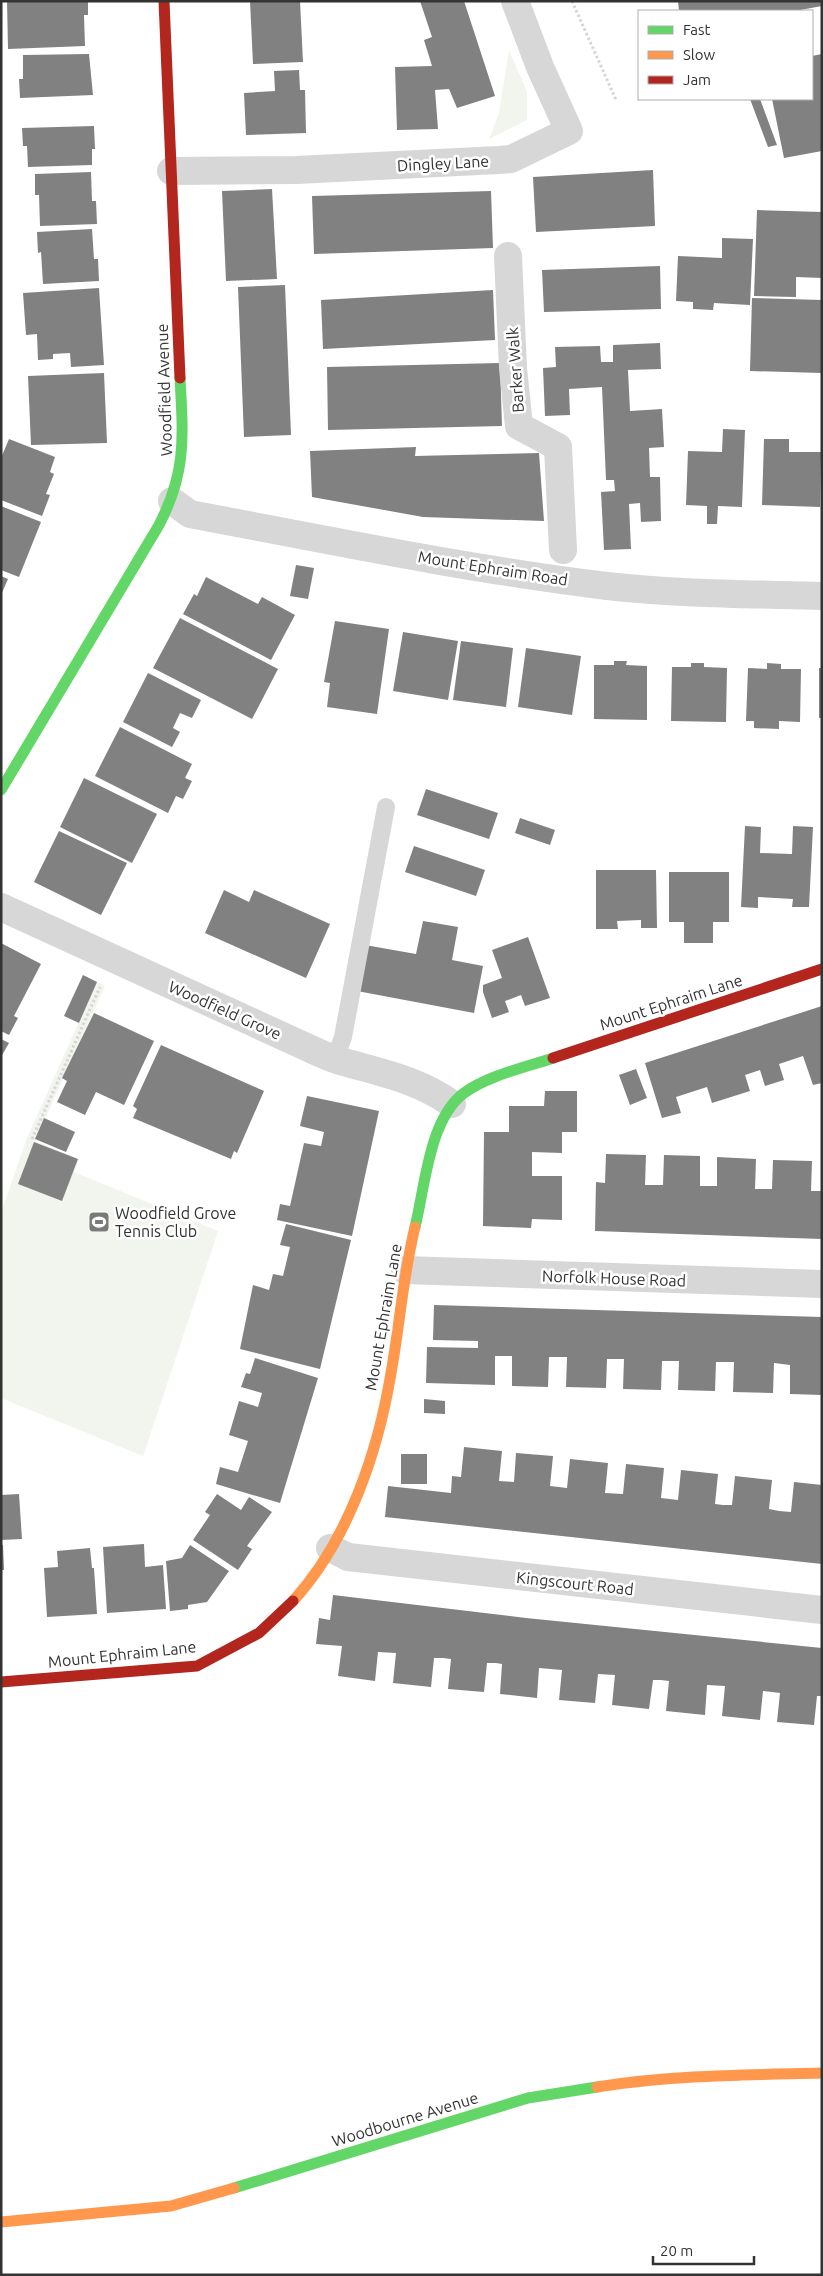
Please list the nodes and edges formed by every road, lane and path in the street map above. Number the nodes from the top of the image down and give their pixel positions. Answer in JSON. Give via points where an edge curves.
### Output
{"nodes":[{"id":1,"x":164,"y":1,"type":"edge"},
{"id":2,"x":515,"y":1,"type":"edge"},
{"id":3,"x":572,"y":1,"type":"edge"},
{"id":4,"x":616,"y":100,"type":"dead end"},
{"id":5,"x":171,"y":171,"type":"junction"},
{"id":6,"x":508,"y":256,"type":"dead end"},
{"id":7,"x":172,"y":501,"type":"junction"},
{"id":8,"x":563,"y":550,"type":"dead end"},
{"id":9,"x":822,"y":596,"type":"edge"},
{"id":10,"x":1,"y":790,"type":"edge"},
{"id":11,"x":386,"y":807,"type":"dead end"},
{"id":12,"x":1,"y":907,"type":"edge"},
{"id":13,"x":822,"y":969,"type":"edge"},
{"id":14,"x":101,"y":984,"type":"dead end"},
{"id":15,"x":335,"y":1059,"type":"junction"},
{"id":16,"x":452,"y":1104,"type":"junction"},
{"id":17,"x":32,"y":1139,"type":"dead end"},
{"id":18,"x":406,"y":1270,"type":"junction"},
{"id":19,"x":822,"y":1284,"type":"edge"},
{"id":20,"x":330,"y":1548,"type":"junction"},
{"id":21,"x":822,"y":1610,"type":"edge"},
{"id":22,"x":1,"y":1682,"type":"edge"},
{"id":23,"x":822,"y":2073,"type":"edge"},
{"id":24,"x":1,"y":2222,"type":"edge"}],
"edges":[{"from":1,"to":5,"type":"street","name":"Woodfield Avenue"},
{"from":2,"to":5,"type":"street","name":"Dingley Lane","via":[[569,132],[523,154],[499,160],[296,170]]},
{"from":3,"to":4,"type":"path"},
{"from":5,"to":7,"type":"street","name":"Woodfield Avenue","via":[[183,439],[181,471]]},
{"from":6,"to":8,"type":"street","name":"Barker Walk","via":[[519,426],[558,447]]},
{"from":7,"to":9,"type":"street","name":"Mount Ephraim Road","via":[[190,514],[481,567],[598,584],[684,592]]},
{"from":7,"to":10,"type":"street","name":"Woodfield Avenue"},
{"from":11,"to":15,"type":"lane","via":[[343,1037]]},
{"from":12,"to":15,"type":"street","name":"Woodfield Grove"},
{"from":13,"to":16,"type":"street","name":"Mount Ephraim Lane","via":[[510,1072],[471,1089]]},
{"from":14,"to":17,"type":"path"},
{"from":15,"to":16,"type":"street","name":"Woodfield Grove","via":[[397,1076],[439,1094]]},
{"from":16,"to":18,"type":"street","name":"Mount Ephraim Lane","via":[[441,1123]]},
{"from":18,"to":19,"type":"street","name":"Norfolk House Road"},
{"from":18,"to":20,"type":"street","name":"Mount Ephraim Lane","via":[[388,1390],[368,1464],[348,1517]]},
{"from":20,"to":21,"type":"street","name":"Kingscourt Road","via":[[348,1557]]},
{"from":20,"to":22,"type":"street","name":"Mount Ephraim Lane","via":[[316,1571],[277,1618],[226,1652],[196,1666]]},
{"from":23,"to":24,"type":"street","name":"Woodbourne Avenue","via":[[656,2079],[528,2098],[286,2174],[171,2206]]}]}
